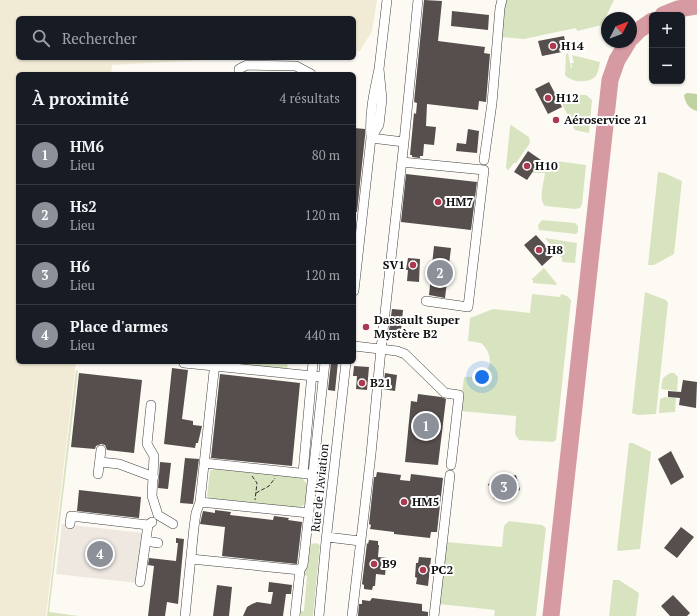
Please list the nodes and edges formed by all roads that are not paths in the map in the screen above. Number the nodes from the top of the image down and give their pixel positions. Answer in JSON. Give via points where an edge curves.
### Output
{"nodes":[{"id":1,"x":386,"y":0,"type":"edge"},
{"id":2,"x":418,"y":0,"type":"edge"},
{"id":3,"x":502,"y":0,"type":"edge"},
{"id":4,"x":239,"y":72,"type":"edge"},
{"id":5,"x":307,"y":72,"type":"edge"},
{"id":6,"x":371,"y":138,"type":"junction"},
{"id":7,"x":404,"y":142,"type":"junction"},
{"id":8,"x":484,"y":160,"type":"dead end"},
{"id":9,"x":402,"y":162,"type":"junction"},
{"id":10,"x":356,"y":273,"type":"edge"},
{"id":11,"x":426,"y":301,"type":"dead end"},
{"id":12,"x":356,"y":346,"type":"edge"},
{"id":13,"x":380,"y":349,"type":"junction"},
{"id":14,"x":215,"y":364,"type":"edge"},
{"id":15,"x":313,"y":364,"type":"edge"},
{"id":16,"x":325,"y":364,"type":"edge"},
{"id":17,"x":346,"y":364,"type":"edge"},
{"id":18,"x":312,"y":376,"type":"junction"},
{"id":19,"x":323,"y":377,"type":"junction"},
{"id":20,"x":152,"y":405,"type":"dead end"},
{"id":21,"x":101,"y":450,"type":"dead end"},
{"id":22,"x":100,"y":462,"type":"junction"},
{"id":23,"x":204,"y":463,"type":"junction"},
{"id":24,"x":303,"y":473,"type":"junction"},
{"id":25,"x":98,"y":474,"type":"dead end"},
{"id":26,"x":313,"y":474,"type":"junction"},
{"id":27,"x":154,"y":477,"type":"junction"},
{"id":28,"x":200,"y":502,"type":"junction"},
{"id":29,"x":309,"y":513,"type":"junction"},
{"id":30,"x":158,"y":515,"type":"junction"},
{"id":31,"x":70,"y":524,"type":"dead end"},
{"id":32,"x":173,"y":524,"type":"dead end"},
{"id":33,"x":148,"y":525,"type":"junction"},
{"id":34,"x":327,"y":537,"type":"junction"},
{"id":35,"x":146,"y":541,"type":"junction"},
{"id":36,"x":360,"y":541,"type":"junction"},
{"id":37,"x":158,"y":542,"type":"dead end"},
{"id":38,"x":191,"y":559,"type":"junction"},
{"id":39,"x":300,"y":570,"type":"junction"},
{"id":40,"x":140,"y":582,"type":"dead end"},
{"id":41,"x":185,"y":616,"type":"edge"},
{"id":42,"x":295,"y":616,"type":"edge"},
{"id":43,"x":319,"y":616,"type":"edge"},
{"id":44,"x":352,"y":616,"type":"edge"},
{"id":45,"x":434,"y":616,"type":"edge"}],
"edges":[{"from":1,"to":6,"type":"street","via":[[379,69],[370,116]]},
{"from":2,"to":7,"type":"street"},
{"from":3,"to":8,"type":"street"},
{"from":4,"to":5,"type":"street","via":[[239,69],[247,65],[296,66]]},
{"from":6,"to":7,"type":"street"},
{"from":6,"to":10,"type":"street"},
{"from":7,"to":9,"type":"street"},
{"from":9,"to":11,"type":"street","via":[[484,170],[468,307]]},
{"from":9,"to":13,"type":"street"},
{"from":12,"to":13,"type":"street"},
{"from":13,"to":36,"type":"street"},
{"from":13,"to":45,"type":"street","via":[[406,354],[444,393],[459,395]]},
{"from":14,"to":18,"type":"street"},
{"from":14,"to":23,"type":"street"},
{"from":15,"to":18,"type":"street"},
{"from":16,"to":19,"type":"street"},
{"from":17,"to":34,"type":"street","name":"Rue de l'Aviation"},
{"from":18,"to":19,"type":"street"},
{"from":18,"to":24,"type":"street"},
{"from":19,"to":26,"type":"street"},
{"from":20,"to":27,"type":"street","via":[[147,444],[154,456]]},
{"from":21,"to":22,"type":"street"},
{"from":22,"to":25,"type":"street"},
{"from":22,"to":27,"type":"street","via":[[119,464]]},
{"from":23,"to":24,"type":"street"},
{"from":23,"to":28,"type":"street"},
{"from":24,"to":26,"type":"street"},
{"from":26,"to":29,"type":"street"},
{"from":27,"to":30,"type":"street","via":[[152,496]]},
{"from":28,"to":29,"type":"street"},
{"from":28,"to":38,"type":"street","via":[[196,513]]},
{"from":29,"to":39,"type":"street","via":[[303,565]]},
{"from":30,"to":32,"type":"street"},
{"from":30,"to":33,"type":"street"},
{"from":31,"to":33,"type":"street","via":[[71,516]]},
{"from":33,"to":35,"type":"street"},
{"from":34,"to":36,"type":"street"},
{"from":34,"to":43,"type":"street","name":"Rue de l'Aviation"},
{"from":35,"to":37,"type":"street"},
{"from":35,"to":40,"type":"street"},
{"from":36,"to":44,"type":"street"},
{"from":38,"to":39,"type":"street"},
{"from":38,"to":41,"type":"street"},
{"from":39,"to":42,"type":"street"}]}
